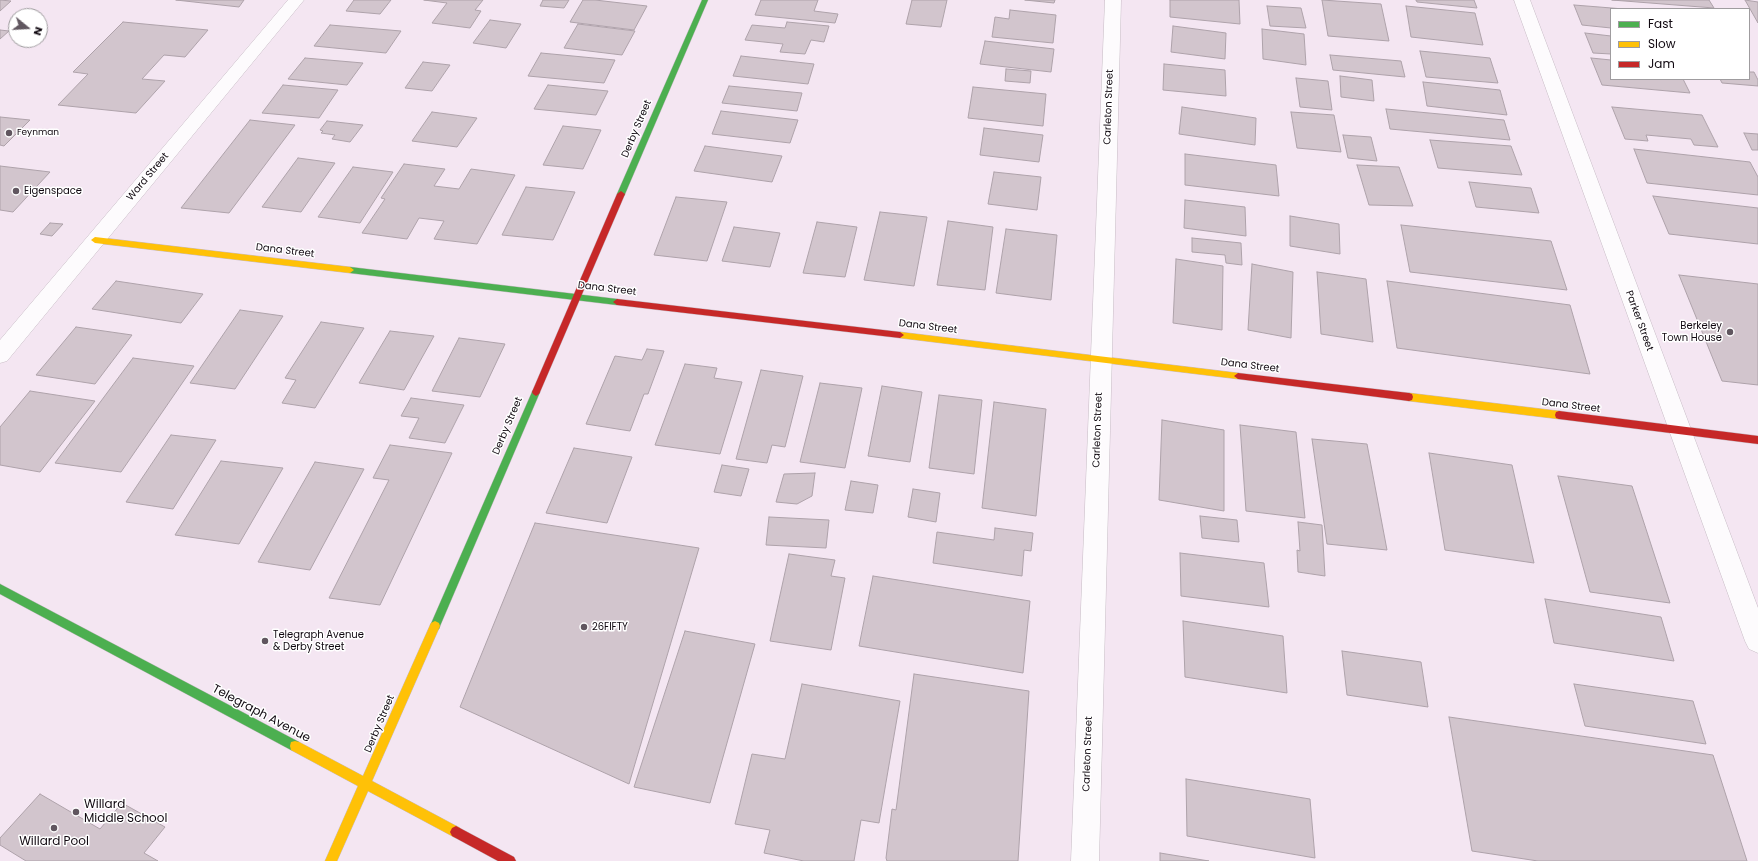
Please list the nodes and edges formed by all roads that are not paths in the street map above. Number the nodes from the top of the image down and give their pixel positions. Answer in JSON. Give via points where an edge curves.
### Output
{"nodes":[{"id":1,"x":296,"y":0,"type":"edge"},
{"id":2,"x":705,"y":0,"type":"edge"},
{"id":3,"x":1113,"y":0,"type":"edge"},
{"id":4,"x":1522,"y":0,"type":"edge"},
{"id":5,"x":95,"y":240,"type":"junction"},
{"id":6,"x":576,"y":296,"type":"junction"},
{"id":7,"x":0,"y":354,"type":"edge"},
{"id":8,"x":1101,"y":359,"type":"junction"},
{"id":9,"x":1679,"y":430,"type":"junction"},
{"id":10,"x":1758,"y":440,"type":"edge"},
{"id":11,"x":0,"y":589,"type":"edge"},
{"id":12,"x":1758,"y":642,"type":"edge"},
{"id":13,"x":366,"y":784,"type":"junction"},
{"id":14,"x":331,"y":861,"type":"edge"},
{"id":15,"x":510,"y":861,"type":"edge"},
{"id":16,"x":1085,"y":861,"type":"edge"}],
"edges":[{"from":1,"to":5,"type":"street","name":"Ward Street"},
{"from":2,"to":6,"type":"street","name":"Derby Street"},
{"from":3,"to":8,"type":"street","name":"Carleton Street"},
{"from":4,"to":9,"type":"street","name":"Parker Street"},
{"from":5,"to":6,"type":"street","name":"Dana Street"},
{"from":5,"to":7,"type":"street","name":"Ward Street"},
{"from":6,"to":8,"type":"street","name":"Dana Street"},
{"from":6,"to":13,"type":"street","name":"Derby Street"},
{"from":8,"to":9,"type":"street","name":"Dana Street"},
{"from":8,"to":16,"type":"street","name":"Carleton Street"},
{"from":9,"to":10,"type":"street","name":"Dana Street"},
{"from":9,"to":12,"type":"street","name":"Parker Street"},
{"from":11,"to":13,"type":"street","name":"Telegraph Avenue"},
{"from":13,"to":14,"type":"street","name":"Derby Street"},
{"from":13,"to":15,"type":"street","name":"Telegraph Avenue"}]}
